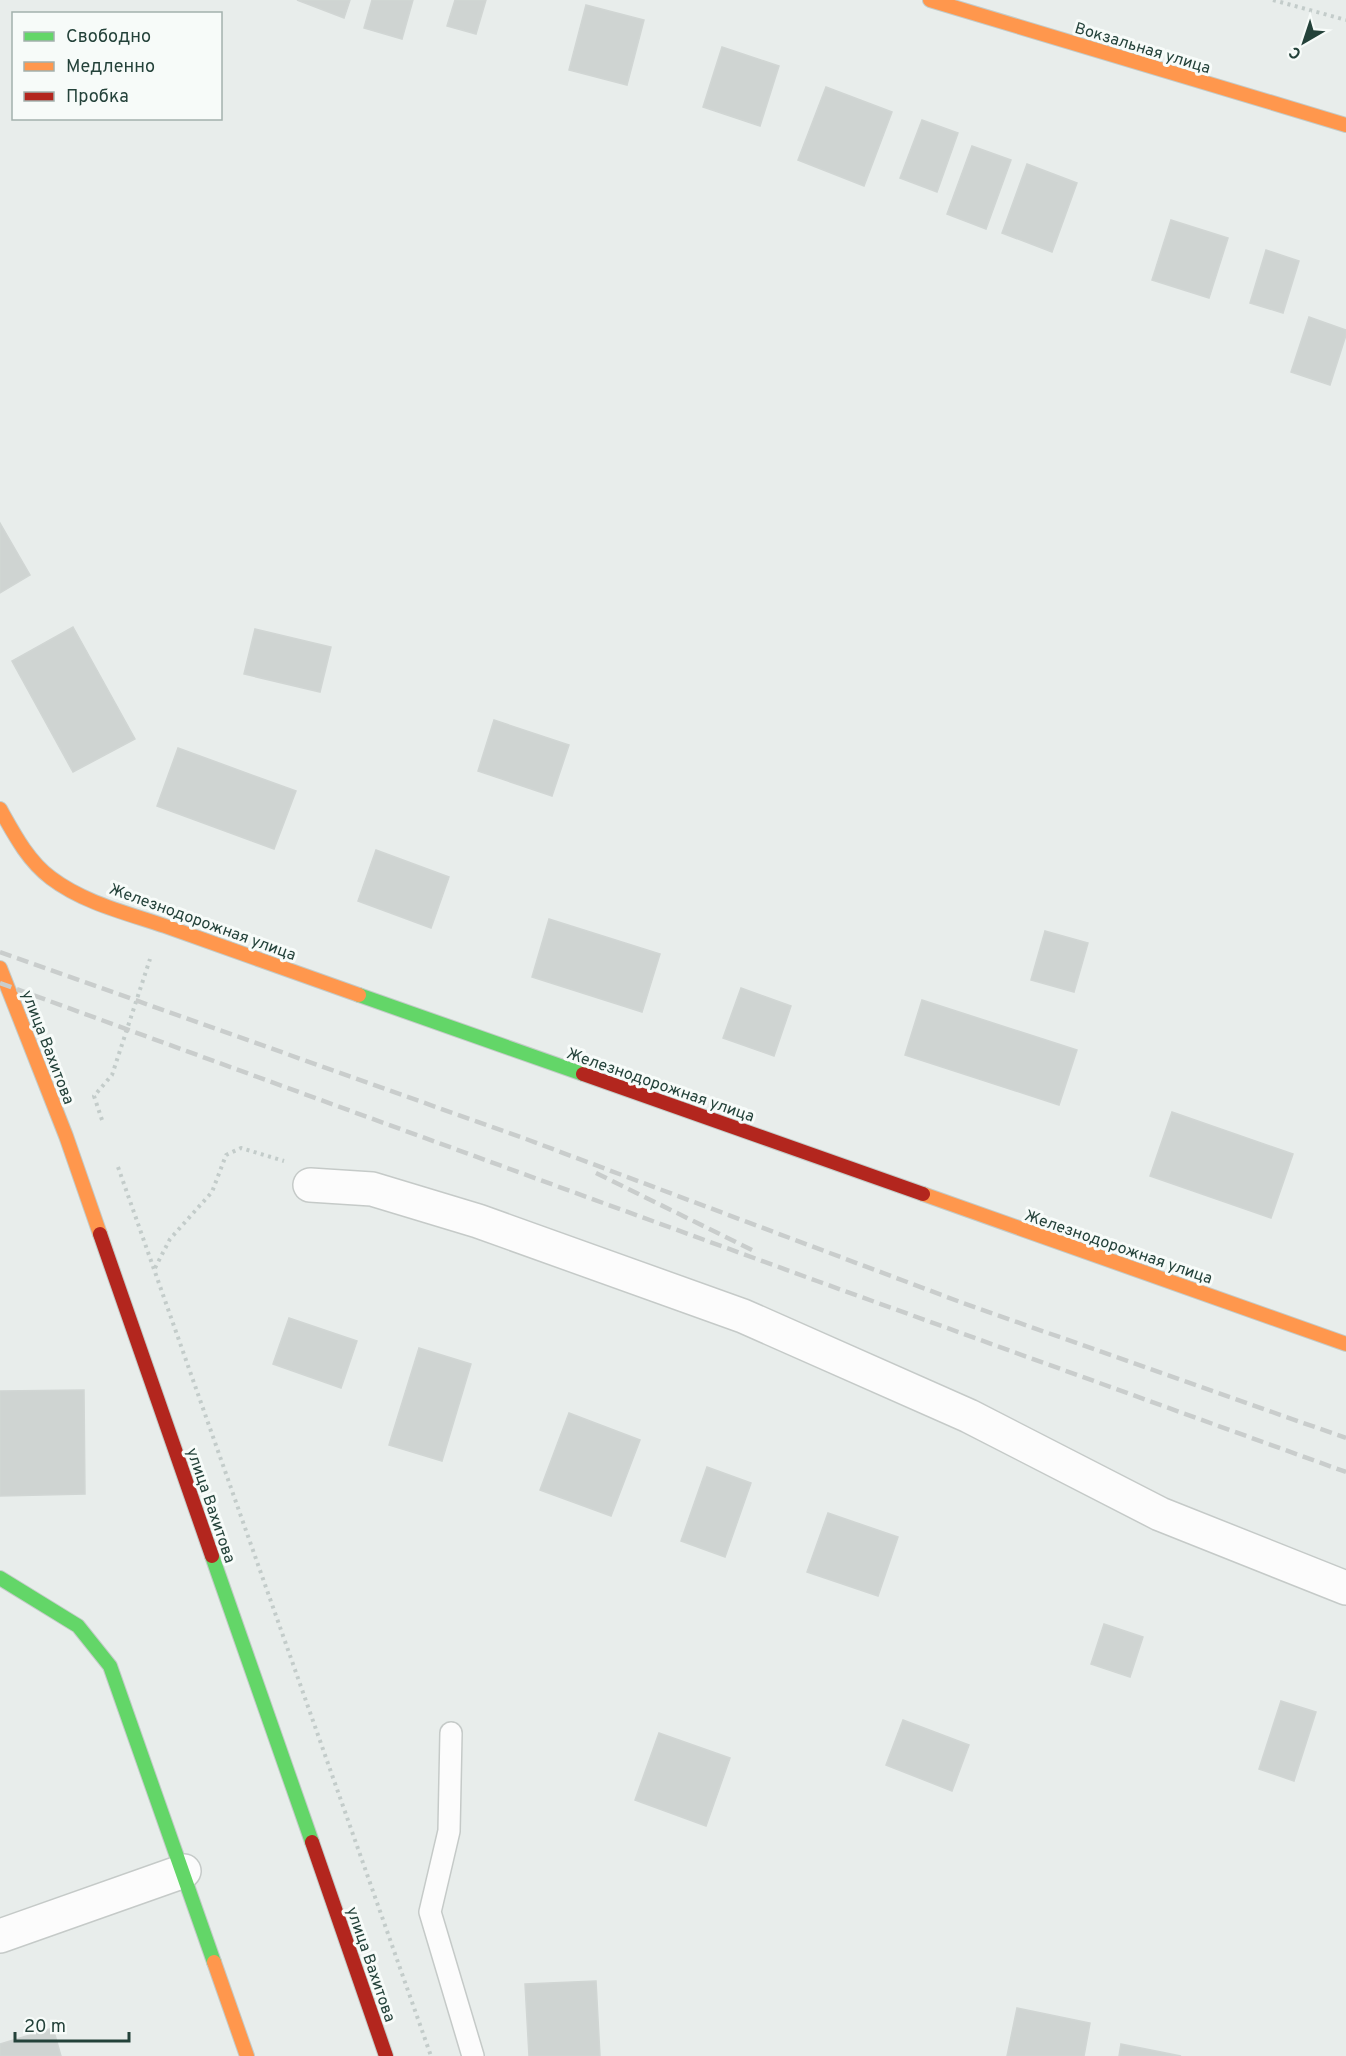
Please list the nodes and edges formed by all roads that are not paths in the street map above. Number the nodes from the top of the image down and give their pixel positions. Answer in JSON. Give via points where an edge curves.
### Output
{"nodes":[{"id":1,"x":930,"y":0,"type":"edge"},
{"id":2,"x":1346,"y":125,"type":"edge"},
{"id":3,"x":0,"y":809,"type":"edge"},
{"id":4,"x":0,"y":968,"type":"edge"},
{"id":5,"x":310,"y":1185,"type":"road end"},
{"id":6,"x":1346,"y":1344,"type":"edge"},
{"id":7,"x":0,"y":1578,"type":"edge"},
{"id":8,"x":1346,"y":1588,"type":"edge"},
{"id":9,"x":451,"y":1733,"type":"dead end"},
{"id":10,"x":184,"y":1871,"type":"junction"},
{"id":11,"x":0,"y":1936,"type":"edge"},
{"id":12,"x":247,"y":2056,"type":"edge"},
{"id":13,"x":386,"y":2056,"type":"edge"},
{"id":14,"x":473,"y":2056,"type":"edge"}],
"edges":[{"from":1,"to":2,"type":"street","name":"Вокзальная улица"},
{"from":3,"to":6,"type":"street","name":"Железнодорожная улица","via":[[34,865],[61,886],[117,909]]},
{"from":4,"to":13,"type":"street","name":"улица Вахитова","via":[[66,1136]]},
{"from":5,"to":8,"type":"street","via":[[372,1189],[478,1221],[743,1316],[969,1416],[1160,1514]]},
{"from":7,"to":10,"type":"street","via":[[78,1626],[110,1666]]},
{"from":9,"to":14,"type":"lane","via":[[449,1831],[430,1912]]},
{"from":10,"to":11,"type":"street"},
{"from":10,"to":12,"type":"street"}]}
